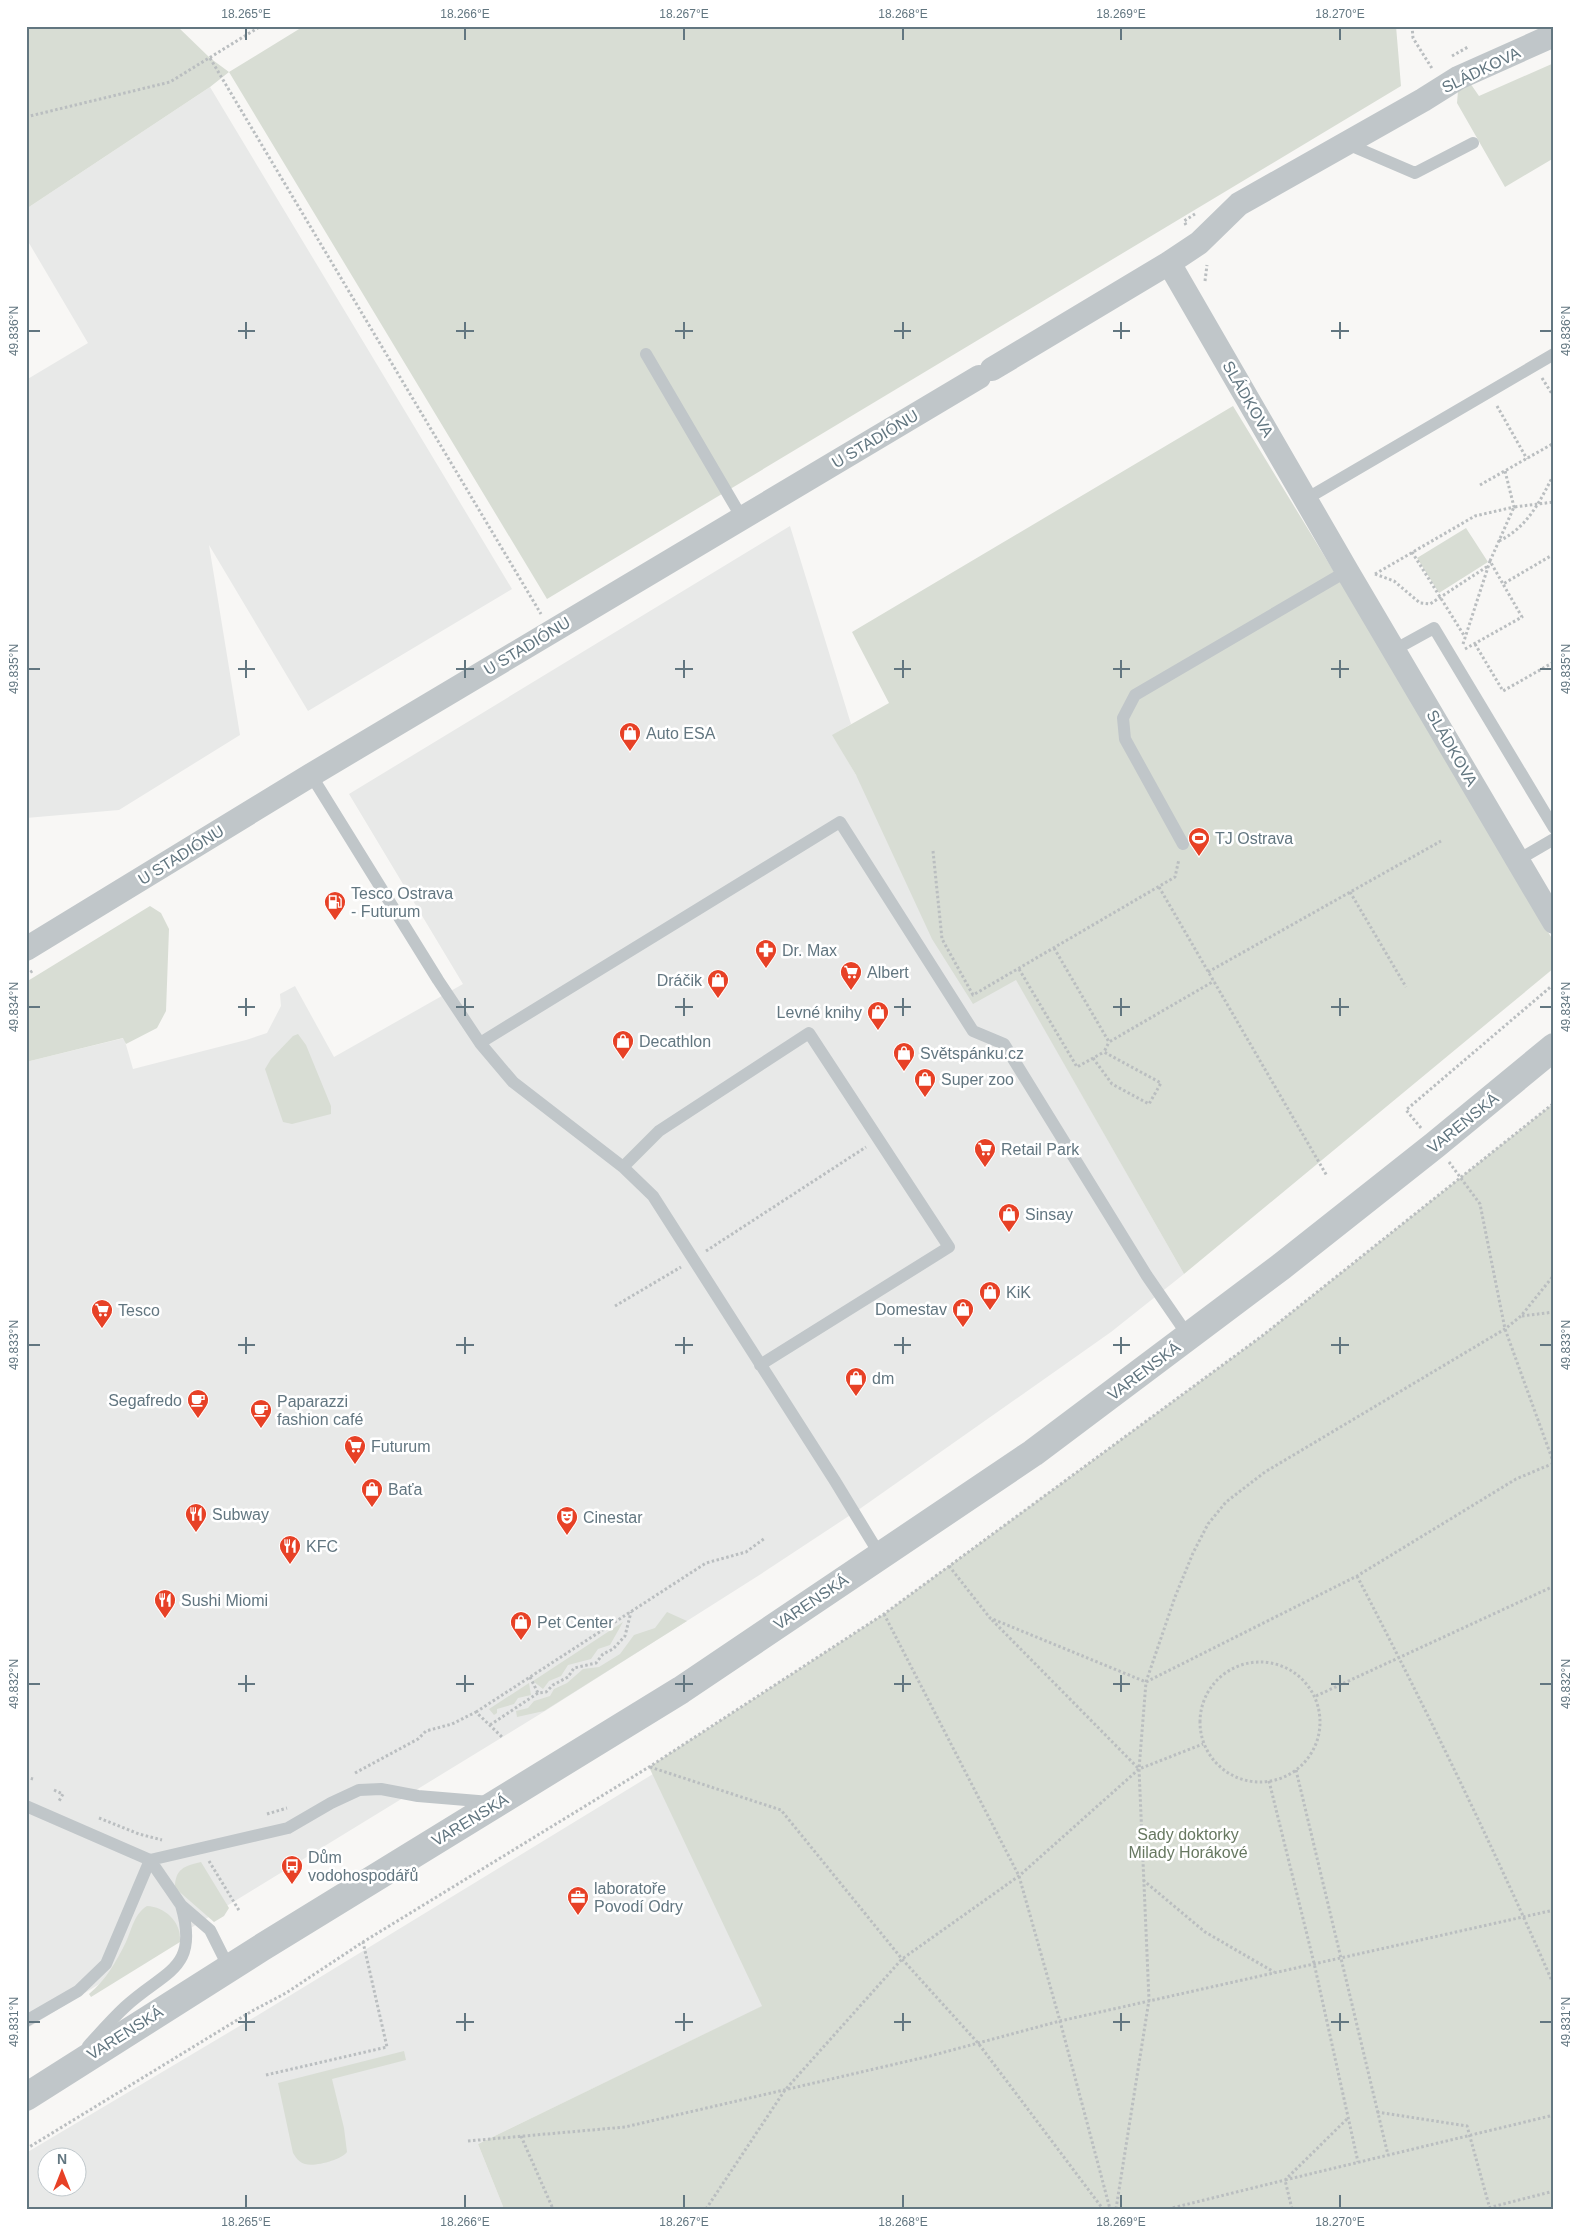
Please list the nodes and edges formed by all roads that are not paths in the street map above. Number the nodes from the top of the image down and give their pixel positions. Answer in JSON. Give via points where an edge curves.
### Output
{"nodes":[{"id":1,"x":1554,"y":35,"type":"edge"},
{"id":2,"x":1346,"y":143,"type":"junction"},
{"id":3,"x":1473,"y":143,"type":"dead end"},
{"id":4,"x":1169,"y":263,"type":"junction"},
{"id":5,"x":646,"y":354,"type":"dead end"},
{"id":6,"x":1554,"y":354,"type":"edge"},
{"id":7,"x":1306,"y":499,"type":"junction"},
{"id":8,"x":742,"y":518,"type":"junction"},
{"id":9,"x":1347,"y":571,"type":"junction"},
{"id":10,"x":1394,"y":650,"type":"junction"},
{"id":11,"x":311,"y":775,"type":"junction"},
{"id":12,"x":1554,"y":828,"type":"edge"},
{"id":13,"x":1554,"y":839,"type":"edge"},
{"id":14,"x":1183,"y":844,"type":"road end"},
{"id":15,"x":1518,"y":860,"type":"junction"},
{"id":16,"x":1554,"y":922,"type":"edge"},
{"id":17,"x":26,"y":950,"type":"edge"},
{"id":18,"x":480,"y":1043,"type":"junction"},
{"id":19,"x":1554,"y":1048,"type":"edge"},
{"id":20,"x":624,"y":1167,"type":"junction"},
{"id":21,"x":1189,"y":1337,"type":"junction"},
{"id":22,"x":760,"y":1365,"type":"junction"},
{"id":23,"x":880,"y":1556,"type":"junction"},
{"id":24,"x":499,"y":1803,"type":"junction"},
{"id":25,"x":29,"y":1807,"type":"edge"},
{"id":26,"x":150,"y":1860,"type":"junction"},
{"id":27,"x":181,"y":1904,"type":"junction"},
{"id":28,"x":230,"y":1968,"type":"junction"},
{"id":29,"x":26,"y":2021,"type":"edge"},
{"id":30,"x":63,"y":2073,"type":"junction"},
{"id":31,"x":26,"y":2090,"type":"edge"},
{"id":32,"x":26,"y":2097,"type":"edge"}],
"edges":[{"from":1,"to":2,"type":"street","name":"SLÁDKOVA","via":[[1458,78]]},
{"from":2,"to":3,"type":"lane","via":[[1415,173]]},
{"from":2,"to":4,"type":"street","name":"SLÁDKOVA","via":[[1239,204],[1199,243]]},
{"from":4,"to":7,"type":"street","name":"SLÁDKOVA"},
{"from":4,"to":8,"type":"street","name":"U STADIÓNU"},
{"from":5,"to":8,"type":"lane"},
{"from":6,"to":7,"type":"lane"},
{"from":7,"to":9,"type":"street","name":"SLÁDKOVA"},
{"from":8,"to":11,"type":"street","name":"U STADIÓNU"},
{"from":9,"to":10,"type":"street","name":"SLÁDKOVA"},
{"from":9,"to":14,"type":"lane","via":[[1136,695],[1123,718],[1124,739]]},
{"from":10,"to":12,"type":"lane","via":[[1434,628]]},
{"from":10,"to":15,"type":"street","name":"SLÁDKOVA"},
{"from":11,"to":17,"type":"street","name":"U STADIÓNU"},
{"from":11,"to":18,"type":"lane"},
{"from":13,"to":15,"type":"lane"},
{"from":15,"to":16,"type":"street","name":"SLÁDKOVA"},
{"from":18,"to":20,"type":"lane","via":[[513,1082]]},
{"from":18,"to":21,"type":"lane","via":[[840,822],[973,1031],[1004,1044],[1147,1276]]},
{"from":19,"to":21,"type":"street","name":"VARENSKÁ"},
{"from":20,"to":22,"type":"lane","via":[[653,1196]]},
{"from":20,"to":22,"type":"lane","via":[[659,1131],[809,1033],[949,1247]]},
{"from":21,"to":23,"type":"street","name":"VARENSKÁ","via":[[1034,1453]]},
{"from":22,"to":23,"type":"lane"},
{"from":23,"to":24,"type":"street","name":"VARENSKÁ","via":[[681,1690]]},
{"from":24,"to":26,"type":"lane","via":[[418,1796],[381,1789],[359,1790],[288,1828]]},
{"from":24,"to":28,"type":"street","name":"VARENSKÁ"},
{"from":25,"to":26,"type":"lane"},
{"from":26,"to":27,"type":"lane"},
{"from":26,"to":29,"type":"lane","via":[[106,1964],[78,1991]]},
{"from":27,"to":28,"type":"lane","via":[[210,1930]]},
{"from":27,"to":30,"type":"lane","via":[[187,1937],[184,1955],[177,1966],[125,2007]]},
{"from":28,"to":30,"type":"street","name":"VARENSKÁ"},
{"from":30,"to":31,"type":"street"},
{"from":30,"to":32,"type":"street","name":"VARENSKÁ"}]}
